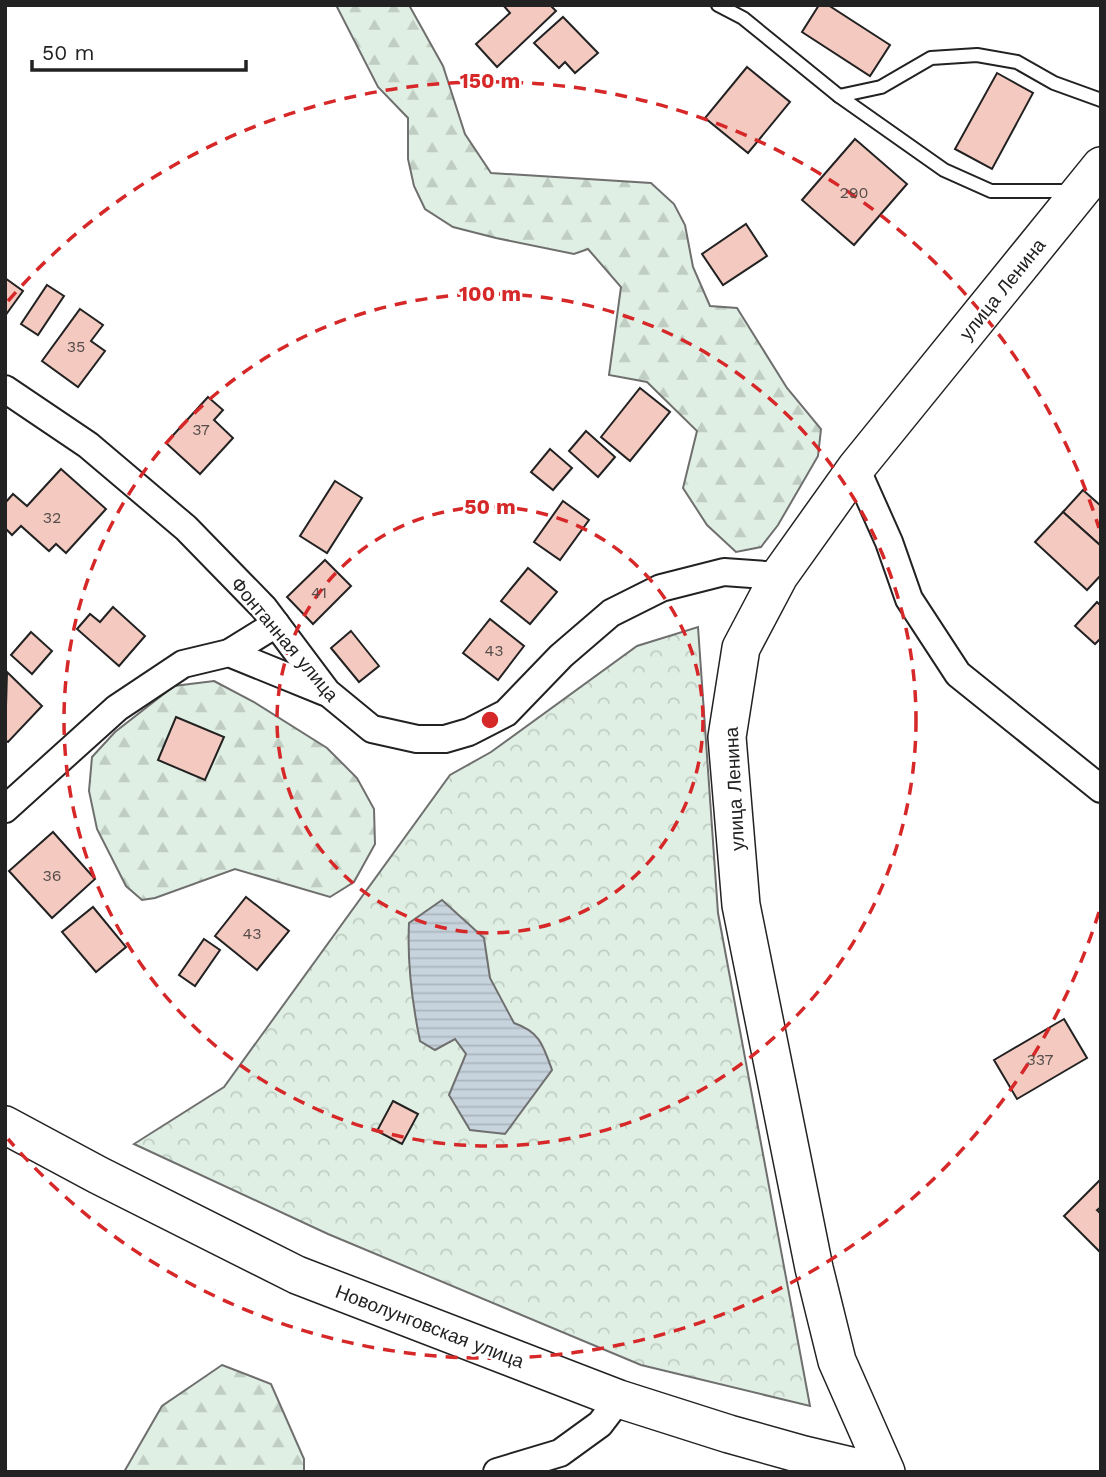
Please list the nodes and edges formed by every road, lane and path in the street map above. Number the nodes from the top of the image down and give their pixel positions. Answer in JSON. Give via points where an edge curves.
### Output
{"nodes":[{"id":1,"x":718,"y":5,"type":"edge"},
{"id":2,"x":839,"y":96,"type":"junction"},
{"id":3,"x":1101,"y":100,"type":"edge"},
{"id":4,"x":1091,"y":178,"type":"edge"},
{"id":5,"x":5,"y":389,"type":"edge"},
{"id":6,"x":856,"y":468,"type":"junction"},
{"id":7,"x":779,"y":576,"type":"junction"},
{"id":8,"x":276,"y":624,"type":"junction"},
{"id":9,"x":229,"y":653,"type":"junction"},
{"id":10,"x":327,"y":692,"type":"junction"},
{"id":11,"x":1101,"y":789,"type":"edge"},
{"id":12,"x":5,"y":809,"type":"edge"},
{"id":13,"x":5,"y":1125,"type":"edge"},
{"id":14,"x":619,"y":1399,"type":"junction"},
{"id":15,"x":497,"y":1472,"type":"edge"},
{"id":16,"x":876,"y":1472,"type":"edge"},
{"id":17,"x":886,"y":1472,"type":"edge"}],
"edges":[{"from":1,"to":2,"type":"lane","via":[[743,19]]},
{"from":2,"to":3,"type":"lane","via":[[881,87],[931,58],[977,55],[1017,62],[1054,83]]},
{"from":2,"to":4,"type":"lane","via":[[944,170],[990,191]]},
{"from":4,"to":6,"type":"street","name":"улица Ленина"},
{"from":5,"to":8,"type":"street","name":"Фонтанная улица","via":[[88,445],[186,528]]},
{"from":6,"to":7,"type":"street","name":"улица Ленина"},
{"from":6,"to":11,"type":"street","via":[[909,600],[958,674]]},
{"from":7,"to":10,"type":"street","name":"Фонтанная улица","via":[[724,572],[661,588],[611,613],[506,713],[445,739],[417,740],[372,729]]},
{"from":7,"to":17,"type":"street","name":"улица Ленина","via":[[741,648],[727,737],[741,905],[837,1361]]},
{"from":8,"to":9,"type":"street"},
{"from":8,"to":10,"type":"street","name":"Фонтанная улица"},
{"from":9,"to":10,"type":"street"},
{"from":9,"to":12,"type":"street","via":[[183,664],[117,708]]},
{"from":13,"to":14,"type":"street","name":"Новолунговская улица","via":[[297,1275]]},
{"from":14,"to":15,"type":"street","via":[[600,1424],[560,1453]]},
{"from":14,"to":16,"type":"street","name":"Новолунговская улица","via":[[729,1434]]}]}
